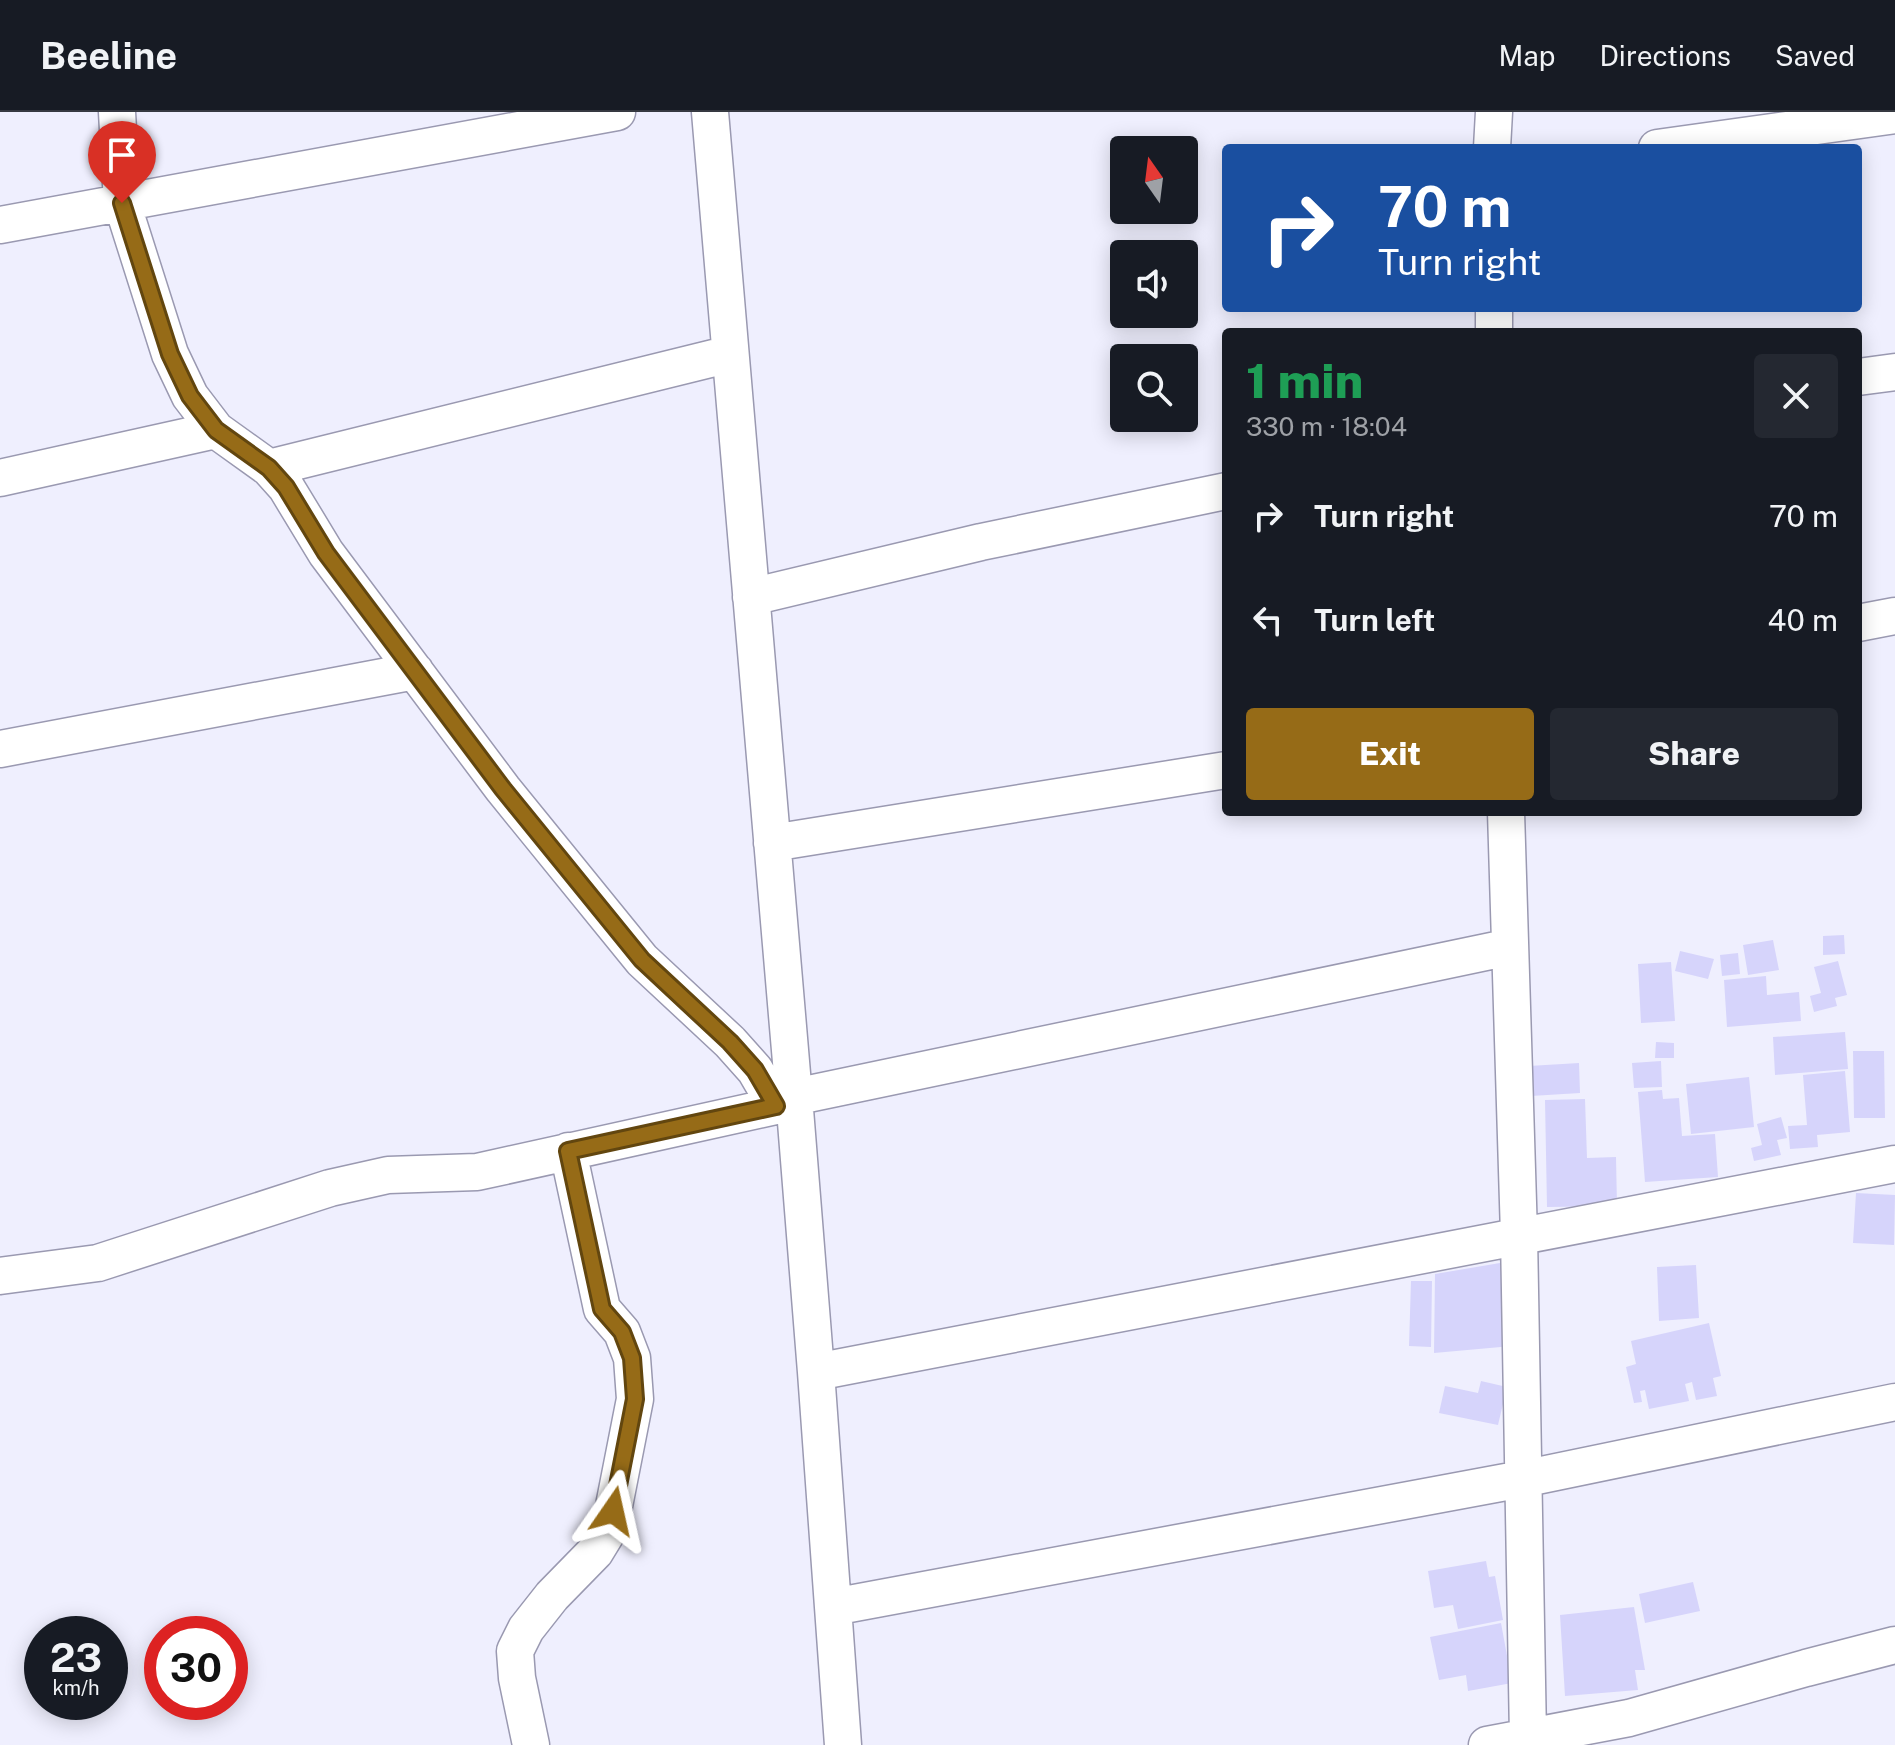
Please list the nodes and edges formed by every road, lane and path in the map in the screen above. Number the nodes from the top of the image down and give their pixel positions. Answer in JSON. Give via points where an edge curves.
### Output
{"nodes":[{"id":1,"x":117,"y":112,"type":"edge"},
{"id":2,"x":617,"y":112,"type":"edge"},
{"id":3,"x":710,"y":112,"type":"edge"},
{"id":4,"x":1494,"y":112,"type":"edge"},
{"id":5,"x":1895,"y":115,"type":"edge"},
{"id":6,"x":1492,"y":144,"type":"edge"},
{"id":7,"x":1686,"y":144,"type":"edge"},
{"id":8,"x":122,"y":203,"type":"junction"},
{"id":9,"x":0,"y":225,"type":"edge"},
{"id":10,"x":730,"y":354,"type":"junction"},
{"id":11,"x":1895,"y":372,"type":"edge"},
{"id":12,"x":1862,"y":376,"type":"edge"},
{"id":13,"x":216,"y":430,"type":"junction"},
{"id":14,"x":269,"y":468,"type":"junction"},
{"id":15,"x":0,"y":478,"type":"edge"},
{"id":16,"x":1222,"y":492,"type":"edge"},
{"id":17,"x":751,"y":597,"type":"junction"},
{"id":18,"x":1895,"y":616,"type":"edge"},
{"id":19,"x":1862,"y":622,"type":"edge"},
{"id":20,"x":415,"y":671,"type":"junction"},
{"id":21,"x":0,"y":749,"type":"edge"},
{"id":22,"x":1222,"y":771,"type":"edge"},
{"id":23,"x":1506,"y":816,"type":"edge"},
{"id":24,"x":772,"y":843,"type":"junction"},
{"id":25,"x":1510,"y":947,"type":"junction"},
{"id":26,"x":785,"y":1101,"type":"junction"},
{"id":27,"x":568,"y":1151,"type":"junction"},
{"id":28,"x":1895,"y":1164,"type":"edge"},
{"id":29,"x":1519,"y":1235,"type":"junction"},
{"id":30,"x":0,"y":1276,"type":"edge"},
{"id":31,"x":816,"y":1372,"type":"junction"},
{"id":32,"x":1895,"y":1402,"type":"edge"},
{"id":33,"x":1522,"y":1479,"type":"junction"},
{"id":34,"x":833,"y":1607,"type":"junction"},
{"id":35,"x":1895,"y":1645,"type":"edge"},
{"id":36,"x":1528,"y":1737,"type":"junction"},
{"id":37,"x":531,"y":1745,"type":"edge"},
{"id":38,"x":843,"y":1745,"type":"edge"},
{"id":39,"x":1487,"y":1745,"type":"edge"}],
"edges":[{"from":1,"to":8,"type":"street"},
{"from":2,"to":8,"type":"street"},
{"from":3,"to":10,"type":"street"},
{"from":4,"to":6,"type":"street"},
{"from":5,"to":7,"type":"street"},
{"from":8,"to":9,"type":"street"},
{"from":8,"to":13,"type":"street","via":[[170,354],[190,396]]},
{"from":10,"to":14,"type":"street"},
{"from":10,"to":17,"type":"street"},
{"from":11,"to":12,"type":"street"},
{"from":13,"to":14,"type":"street"},
{"from":13,"to":15,"type":"street"},
{"from":14,"to":20,"type":"street"},
{"from":16,"to":17,"type":"street"},
{"from":17,"to":24,"type":"street"},
{"from":18,"to":19,"type":"street"},
{"from":20,"to":21,"type":"street"},
{"from":20,"to":26,"type":"street","via":[[642,960]]},
{"from":22,"to":24,"type":"street"},
{"from":23,"to":25,"type":"street"},
{"from":24,"to":26,"type":"street"},
{"from":25,"to":26,"type":"street"},
{"from":25,"to":29,"type":"street"},
{"from":26,"to":27,"type":"street"},
{"from":26,"to":31,"type":"street"},
{"from":27,"to":30,"type":"street","via":[[477,1172],[388,1175],[330,1188],[98,1263]]},
{"from":27,"to":37,"type":"street","via":[[602,1309],[622,1332],[632,1358],[635,1399],[606,1534],[526,1629],[515,1651]]},
{"from":28,"to":29,"type":"street"},
{"from":29,"to":31,"type":"street"},
{"from":29,"to":33,"type":"street"},
{"from":31,"to":34,"type":"street"},
{"from":32,"to":33,"type":"street"},
{"from":33,"to":34,"type":"street"},
{"from":33,"to":36,"type":"street"},
{"from":34,"to":38,"type":"street"},
{"from":35,"to":36,"type":"street","via":[[1629,1718]]},
{"from":36,"to":39,"type":"street"}]}
